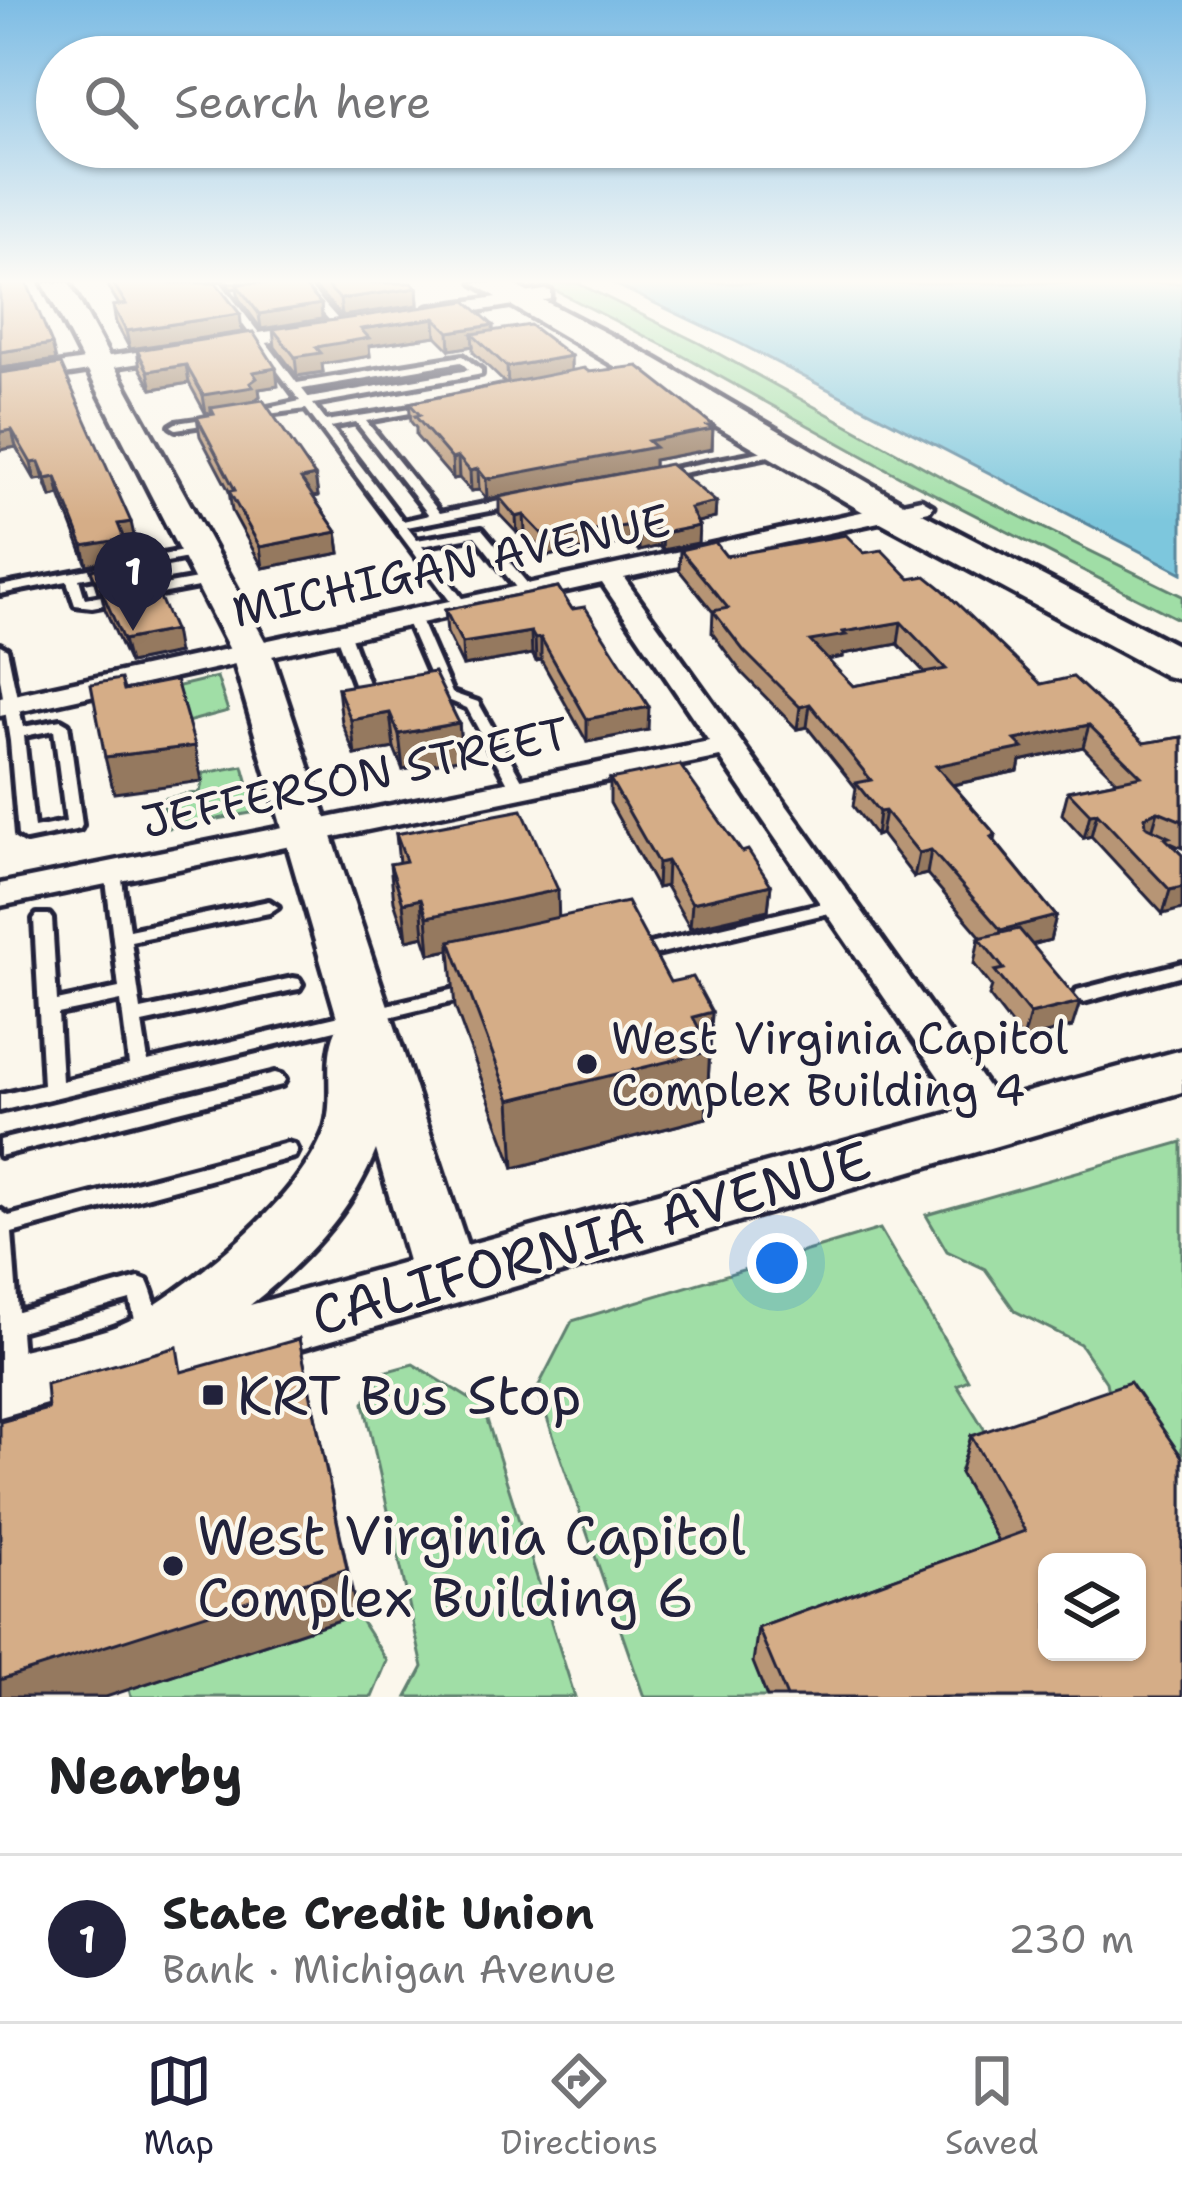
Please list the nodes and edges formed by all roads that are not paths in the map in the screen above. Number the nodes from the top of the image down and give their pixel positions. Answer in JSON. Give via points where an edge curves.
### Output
{"nodes":[{"id":1,"x":105,"y":362,"type":"edge"},
{"id":2,"x":275,"y":362,"type":"edge"},
{"id":3,"x":444,"y":362,"type":"edge"},
{"id":4,"x":466,"y":362,"type":"edge"},
{"id":5,"x":628,"y":362,"type":"edge"},
{"id":6,"x":663,"y":362,"type":"edge"},
{"id":7,"x":100,"y":363,"type":"junction"},
{"id":8,"x":0,"y":379,"type":"edge"},
{"id":9,"x":294,"y":387,"type":"junction"},
{"id":10,"x":307,"y":403,"type":"junction"},
{"id":11,"x":449,"y":403,"type":"edge"},
{"id":12,"x":359,"y":419,"type":"junction"},
{"id":13,"x":323,"y":425,"type":"junction"},
{"id":14,"x":176,"y":426,"type":"dead end"},
{"id":15,"x":786,"y":450,"type":"junction"},
{"id":16,"x":648,"y":476,"type":"edge"},
{"id":17,"x":531,"y":499,"type":"edge"},
{"id":18,"x":906,"y":509,"type":"junction"},
{"id":19,"x":437,"y":517,"type":"junction"},
{"id":20,"x":399,"y":525,"type":"junction"},
{"id":21,"x":414,"y":544,"type":"junction"},
{"id":22,"x":206,"y":566,"type":"junction"},
{"id":23,"x":608,"y":574,"type":"junction"},
{"id":24,"x":72,"y":576,"type":"junction"},
{"id":25,"x":0,"y":590,"type":"edge"},
{"id":26,"x":527,"y":592,"type":"junction"},
{"id":27,"x":461,"y":606,"type":"junction"},
{"id":28,"x":412,"y":617,"type":"junction"},
{"id":29,"x":343,"y":632,"type":"junction"},
{"id":30,"x":1182,"y":641,"type":"edge"},
{"id":31,"x":0,"y":649,"type":"edge"},
{"id":32,"x":251,"y":652,"type":"junction"},
{"id":33,"x":1182,"y":666,"type":"edge"},
{"id":34,"x":446,"y":696,"type":"junction"},
{"id":35,"x":428,"y":700,"type":"edge"},
{"id":36,"x":8,"y":705,"type":"edge"},
{"id":37,"x":390,"y":706,"type":"edge"},
{"id":38,"x":17,"y":733,"type":"junction"},
{"id":39,"x":729,"y":746,"type":"junction"},
{"id":40,"x":519,"y":789,"type":"junction"},
{"id":41,"x":308,"y":832,"type":"junction"},
{"id":42,"x":113,"y":872,"type":"junction"},
{"id":43,"x":0,"y":895,"type":"edge"},
{"id":44,"x":840,"y":905,"type":"junction"},
{"id":45,"x":269,"y":907,"type":"dead end"},
{"id":46,"x":43,"y":919,"type":"dead end"},
{"id":47,"x":122,"y":937,"type":"junction"},
{"id":48,"x":616,"y":957,"type":"edge"},
{"id":49,"x":1182,"y":970,"type":"edge"},
{"id":50,"x":292,"y":983,"type":"dead end"},
{"id":51,"x":500,"y":984,"type":"edge"},
{"id":52,"x":129,"y":993,"type":"junction"},
{"id":53,"x":1084,"y":995,"type":"dead end"},
{"id":54,"x":49,"y":1009,"type":"junction"},
{"id":55,"x":365,"y":1016,"type":"junction"},
{"id":56,"x":133,"y":1018,"type":"junction"},
{"id":57,"x":139,"y":1070,"type":"junction"},
{"id":58,"x":1182,"y":1071,"type":"edge"},
{"id":59,"x":275,"y":1080,"type":"dead end"},
{"id":60,"x":53,"y":1090,"type":"junction"},
{"id":61,"x":0,"y":1102,"type":"edge"},
{"id":62,"x":993,"y":1125,"type":"junction"},
{"id":63,"x":0,"y":1148,"type":"edge"},
{"id":64,"x":287,"y":1150,"type":"dead end"},
{"id":65,"x":0,"y":1223,"type":"edge"},
{"id":66,"x":446,"y":1279,"type":"junction"},
{"id":67,"x":150,"y":1345,"type":"junction"},
{"id":68,"x":6,"y":1365,"type":"edge"}],
"edges":[{"from":1,"to":7,"type":"street"},
{"from":2,"to":9,"type":"lane"},
{"from":3,"to":9,"type":"lane"},
{"from":4,"to":10,"type":"lane","via":[[477,373]]},
{"from":5,"to":15,"type":"main road"},
{"from":6,"to":18,"type":"main road","via":[[728,394]]},
{"from":7,"to":8,"type":"street"},
{"from":7,"to":22,"type":"street"},
{"from":9,"to":10,"type":"lane"},
{"from":10,"to":13,"type":"lane"},
{"from":10,"to":14,"type":"lane"},
{"from":11,"to":12,"type":"lane"},
{"from":12,"to":13,"type":"lane"},
{"from":12,"to":19,"type":"lane"},
{"from":13,"to":20,"type":"lane"},
{"from":15,"to":16,"type":"lane"},
{"from":15,"to":18,"type":"main road"},
{"from":17,"to":19,"type":"lane"},
{"from":18,"to":23,"type":"street","name":"MICHIGAN AVENUE"},
{"from":18,"to":30,"type":"main road"},
{"from":18,"to":33,"type":"main road"},
{"from":19,"to":20,"type":"lane"},
{"from":20,"to":21,"type":"lane"},
{"from":21,"to":26,"type":"lane","via":[[478,532]]},
{"from":21,"to":27,"type":"lane"},
{"from":22,"to":24,"type":"lane"},
{"from":22,"to":24,"type":"lane","via":[[92,603],[80,602]]},
{"from":22,"to":32,"type":"street"},
{"from":23,"to":26,"type":"street","name":"MICHIGAN AVENUE"},
{"from":23,"to":39,"type":"street"},
{"from":24,"to":25,"type":"lane"},
{"from":26,"to":27,"type":"street","name":"MICHIGAN AVENUE"},
{"from":27,"to":28,"type":"street","name":"MICHIGAN AVENUE"},
{"from":28,"to":29,"type":"street","name":"MICHIGAN AVENUE"},
{"from":28,"to":34,"type":"lane"},
{"from":29,"to":32,"type":"street","name":"MICHIGAN AVENUE"},
{"from":29,"to":37,"type":"lane","via":[[371,709]]},
{"from":31,"to":36,"type":"lane"},
{"from":32,"to":36,"type":"street","name":"MICHIGAN AVENUE"},
{"from":32,"to":41,"type":"street"},
{"from":34,"to":35,"type":"lane"},
{"from":34,"to":40,"type":"lane","via":[[473,705]]},
{"from":36,"to":38,"type":"lane"},
{"from":38,"to":38,"type":"lane","via":[[26,835],[74,825],[62,724]]},
{"from":39,"to":40,"type":"street","name":"JEFFERSON STREET"},
{"from":39,"to":44,"type":"street"},
{"from":40,"to":41,"type":"street","name":"JEFFERSON STREET"},
{"from":41,"to":42,"type":"street","name":"JEFFERSON STREET"},
{"from":41,"to":55,"type":"street"},
{"from":42,"to":43,"type":"street","name":"JEFFERSON STREET"},
{"from":42,"to":47,"type":"lane"},
{"from":44,"to":48,"type":"lane"},
{"from":44,"to":62,"type":"street"},
{"from":45,"to":47,"type":"lane"},
{"from":46,"to":54,"type":"lane"},
{"from":47,"to":52,"type":"lane"},
{"from":49,"to":53,"type":"lane"},
{"from":50,"to":56,"type":"lane"},
{"from":51,"to":55,"type":"lane"},
{"from":52,"to":54,"type":"lane"},
{"from":52,"to":56,"type":"lane"},
{"from":54,"to":60,"type":"lane"},
{"from":55,"to":57,"type":"lane"},
{"from":55,"to":66,"type":"street"},
{"from":55,"to":67,"type":"street","via":[[354,1058],[358,1122],[340,1166],[268,1254]]},
{"from":56,"to":57,"type":"lane"},
{"from":57,"to":60,"type":"lane"},
{"from":58,"to":62,"type":"street","name":"CALIFORNIA AVENUE"},
{"from":59,"to":63,"type":"lane"},
{"from":60,"to":61,"type":"lane"},
{"from":62,"to":66,"type":"street","name":"CALIFORNIA AVENUE"},
{"from":64,"to":65,"type":"lane"},
{"from":65,"to":68,"type":"lane"},
{"from":66,"to":67,"type":"street","name":"CALIFORNIA AVENUE","via":[[177,1354]]},
{"from":67,"to":68,"type":"street","name":"CALIFORNIA AVENUE"}]}
